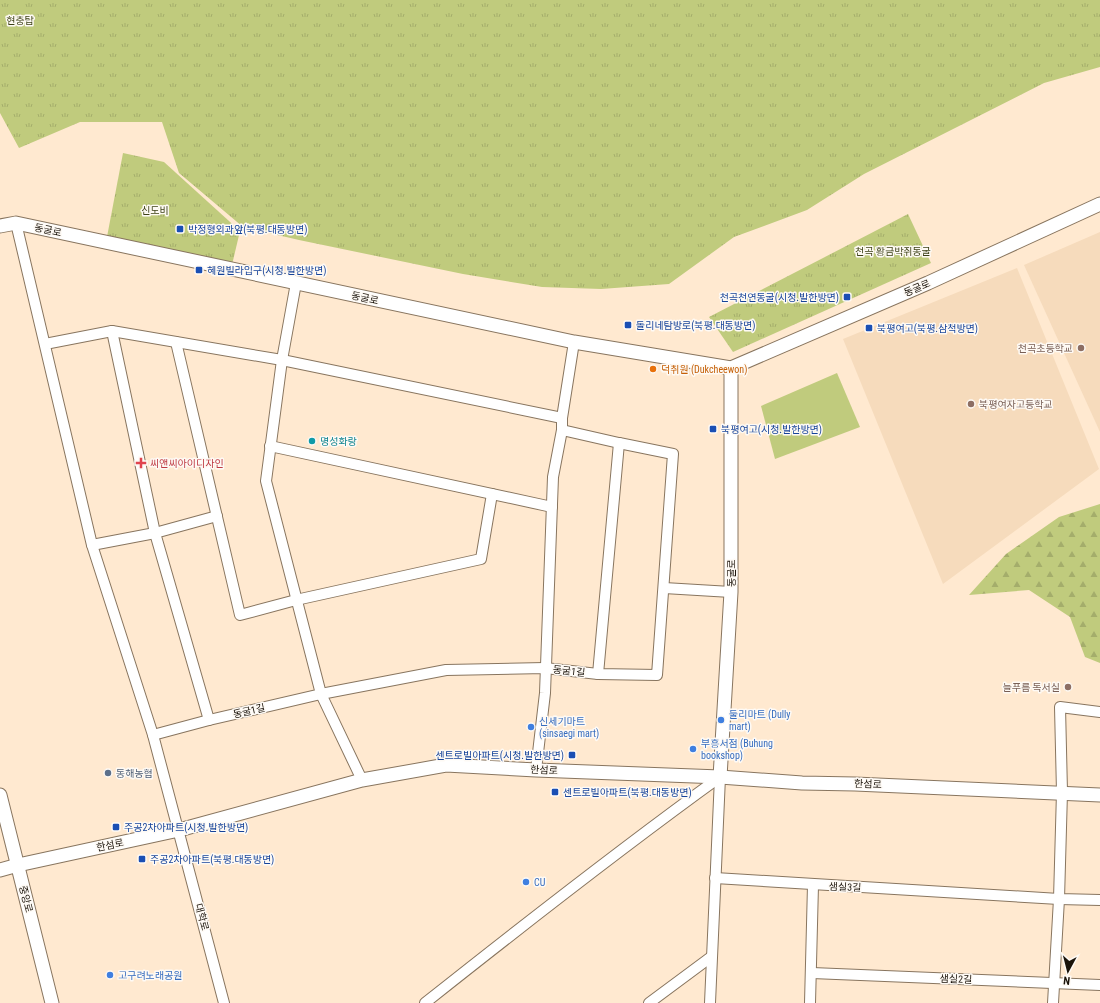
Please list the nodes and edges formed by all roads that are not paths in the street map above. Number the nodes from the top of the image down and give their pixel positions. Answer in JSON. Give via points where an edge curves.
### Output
{"nodes":[{"id":1,"x":1100,"y":204,"type":"edge"},
{"id":2,"x":16,"y":223,"type":"junction"},
{"id":3,"x":0,"y":226,"type":"edge"},
{"id":4,"x":296,"y":283,"type":"junction"},
{"id":5,"x":112,"y":331,"type":"junction"},
{"id":6,"x":176,"y":342,"type":"junction"},
{"id":7,"x":574,"y":342,"type":"junction"},
{"id":8,"x":45,"y":344,"type":"junction"},
{"id":9,"x":282,"y":360,"type":"junction"},
{"id":10,"x":731,"y":368,"type":"junction"},
{"id":11,"x":562,"y":418,"type":"junction"},
{"id":12,"x":562,"y":430,"type":"junction"},
{"id":13,"x":619,"y":443,"type":"junction"},
{"id":14,"x":270,"y":446,"type":"junction"},
{"id":15,"x":492,"y":494,"type":"junction"},
{"id":16,"x":552,"y":507,"type":"junction"},
{"id":17,"x":217,"y":516,"type":"junction"},
{"id":18,"x":155,"y":533,"type":"junction"},
{"id":19,"x":92,"y":546,"type":"junction"},
{"id":20,"x":664,"y":588,"type":"junction"},
{"id":21,"x":732,"y":592,"type":"junction"},
{"id":22,"x":296,"y":600,"type":"junction"},
{"id":23,"x":545,"y":668,"type":"junction"},
{"id":24,"x":598,"y":674,"type":"junction"},
{"id":25,"x":321,"y":694,"type":"junction"},
{"id":26,"x":1100,"y":712,"type":"edge"},
{"id":27,"x":209,"y":720,"type":"junction"},
{"id":28,"x":153,"y":735,"type":"junction"},
{"id":29,"x":536,"y":770,"type":"junction"},
{"id":30,"x":720,"y":777,"type":"junction"},
{"id":31,"x":362,"y":780,"type":"junction"},
{"id":32,"x":1062,"y":792,"type":"junction"},
{"id":33,"x":1100,"y":794,"type":"edge"},
{"id":34,"x":0,"y":795,"type":"edge"},
{"id":35,"x":179,"y":830,"type":"junction"},
{"id":36,"x":18,"y":865,"type":"junction"},
{"id":37,"x":0,"y":870,"type":"edge"},
{"id":38,"x":716,"y":878,"type":"junction"},
{"id":39,"x":813,"y":885,"type":"junction"},
{"id":40,"x":1059,"y":899,"type":"junction"},
{"id":41,"x":1100,"y":900,"type":"edge"},
{"id":42,"x":712,"y":957,"type":"junction"},
{"id":43,"x":812,"y":973,"type":"junction"},
{"id":44,"x":1053,"y":982,"type":"junction"},
{"id":45,"x":1100,"y":985,"type":"edge"},
{"id":46,"x":52,"y":1003,"type":"edge"},
{"id":47,"x":224,"y":1003,"type":"edge"},
{"id":48,"x":425,"y":1003,"type":"edge"},
{"id":49,"x":649,"y":1003,"type":"edge"},
{"id":50,"x":710,"y":1003,"type":"edge"},
{"id":51,"x":810,"y":1003,"type":"edge"},
{"id":52,"x":1053,"y":1003,"type":"edge"}],
"edges":[{"from":1,"to":10,"type":"street","name":"동굴로","via":[[928,283]]},
{"from":2,"to":3,"type":"street","name":"동굴로"},
{"from":2,"to":4,"type":"street","name":"동굴로"},
{"from":2,"to":8,"type":"street","name":"대학로"},
{"from":4,"to":7,"type":"street","name":"동굴로"},
{"from":4,"to":9,"type":"street"},
{"from":5,"to":6,"type":"street"},
{"from":5,"to":8,"type":"street"},
{"from":5,"to":18,"type":"street"},
{"from":6,"to":9,"type":"street"},
{"from":6,"to":17,"type":"street"},
{"from":7,"to":10,"type":"street","name":"동굴로"},
{"from":7,"to":11,"type":"street"},
{"from":8,"to":19,"type":"street","name":"대학로"},
{"from":9,"to":11,"type":"street"},
{"from":9,"to":14,"type":"street"},
{"from":10,"to":21,"type":"street","name":"동굴로"},
{"from":11,"to":12,"type":"street"},
{"from":12,"to":13,"type":"street","name":"동굴1길"},
{"from":12,"to":16,"type":"street","via":[[553,477]]},
{"from":13,"to":20,"type":"street","name":"동굴1길","via":[[672,454]]},
{"from":13,"to":24,"type":"street"},
{"from":14,"to":15,"type":"street"},
{"from":14,"to":22,"type":"street","via":[[266,481]]},
{"from":15,"to":16,"type":"street"},
{"from":15,"to":22,"type":"street","via":[[481,559]]},
{"from":16,"to":23,"type":"street"},
{"from":17,"to":18,"type":"street"},
{"from":17,"to":22,"type":"street","via":[[240,615]]},
{"from":18,"to":19,"type":"street"},
{"from":18,"to":27,"type":"street"},
{"from":19,"to":28,"type":"street","name":"대학로"},
{"from":20,"to":21,"type":"street"},
{"from":20,"to":24,"type":"street","name":"동굴1길","via":[[657,675]]},
{"from":21,"to":30,"type":"street","name":"동굴로"},
{"from":22,"to":25,"type":"street"},
{"from":23,"to":24,"type":"street","name":"동굴1길"},
{"from":23,"to":25,"type":"street","name":"동굴1길","via":[[446,670]]},
{"from":23,"to":29,"type":"street","via":[[545,693]]},
{"from":25,"to":27,"type":"street","name":"동굴1길"},
{"from":25,"to":31,"type":"street"},
{"from":26,"to":32,"type":"street","via":[[1060,707]]},
{"from":27,"to":28,"type":"street","name":"동굴1길"},
{"from":28,"to":35,"type":"street","name":"대학로"},
{"from":29,"to":30,"type":"street","name":"한섬로"},
{"from":29,"to":31,"type":"street","name":"한섬로","via":[[446,765]]},
{"from":30,"to":32,"type":"street","name":"한섬로"},
{"from":30,"to":38,"type":"street"},
{"from":30,"to":48,"type":"street","via":[[540,912]]},
{"from":31,"to":35,"type":"street","name":"한섬로"},
{"from":32,"to":33,"type":"street","name":"한섬로"},
{"from":32,"to":40,"type":"street"},
{"from":34,"to":36,"type":"street","name":"중앙로"},
{"from":35,"to":36,"type":"street","name":"한섬로"},
{"from":35,"to":47,"type":"street","name":"대학로"},
{"from":36,"to":37,"type":"street","name":"한섬로"},
{"from":36,"to":46,"type":"street","name":"중앙로"},
{"from":38,"to":39,"type":"street","name":"샘실3길"},
{"from":38,"to":42,"type":"street"},
{"from":39,"to":40,"type":"street","name":"샘실3길"},
{"from":39,"to":43,"type":"street"},
{"from":40,"to":41,"type":"street","name":"샘실3길"},
{"from":40,"to":44,"type":"street"},
{"from":42,"to":49,"type":"street"},
{"from":42,"to":50,"type":"street"},
{"from":43,"to":44,"type":"street","name":"샘실2길"},
{"from":43,"to":51,"type":"street"},
{"from":44,"to":45,"type":"street","name":"샘실2길"},
{"from":44,"to":52,"type":"street"}]}
